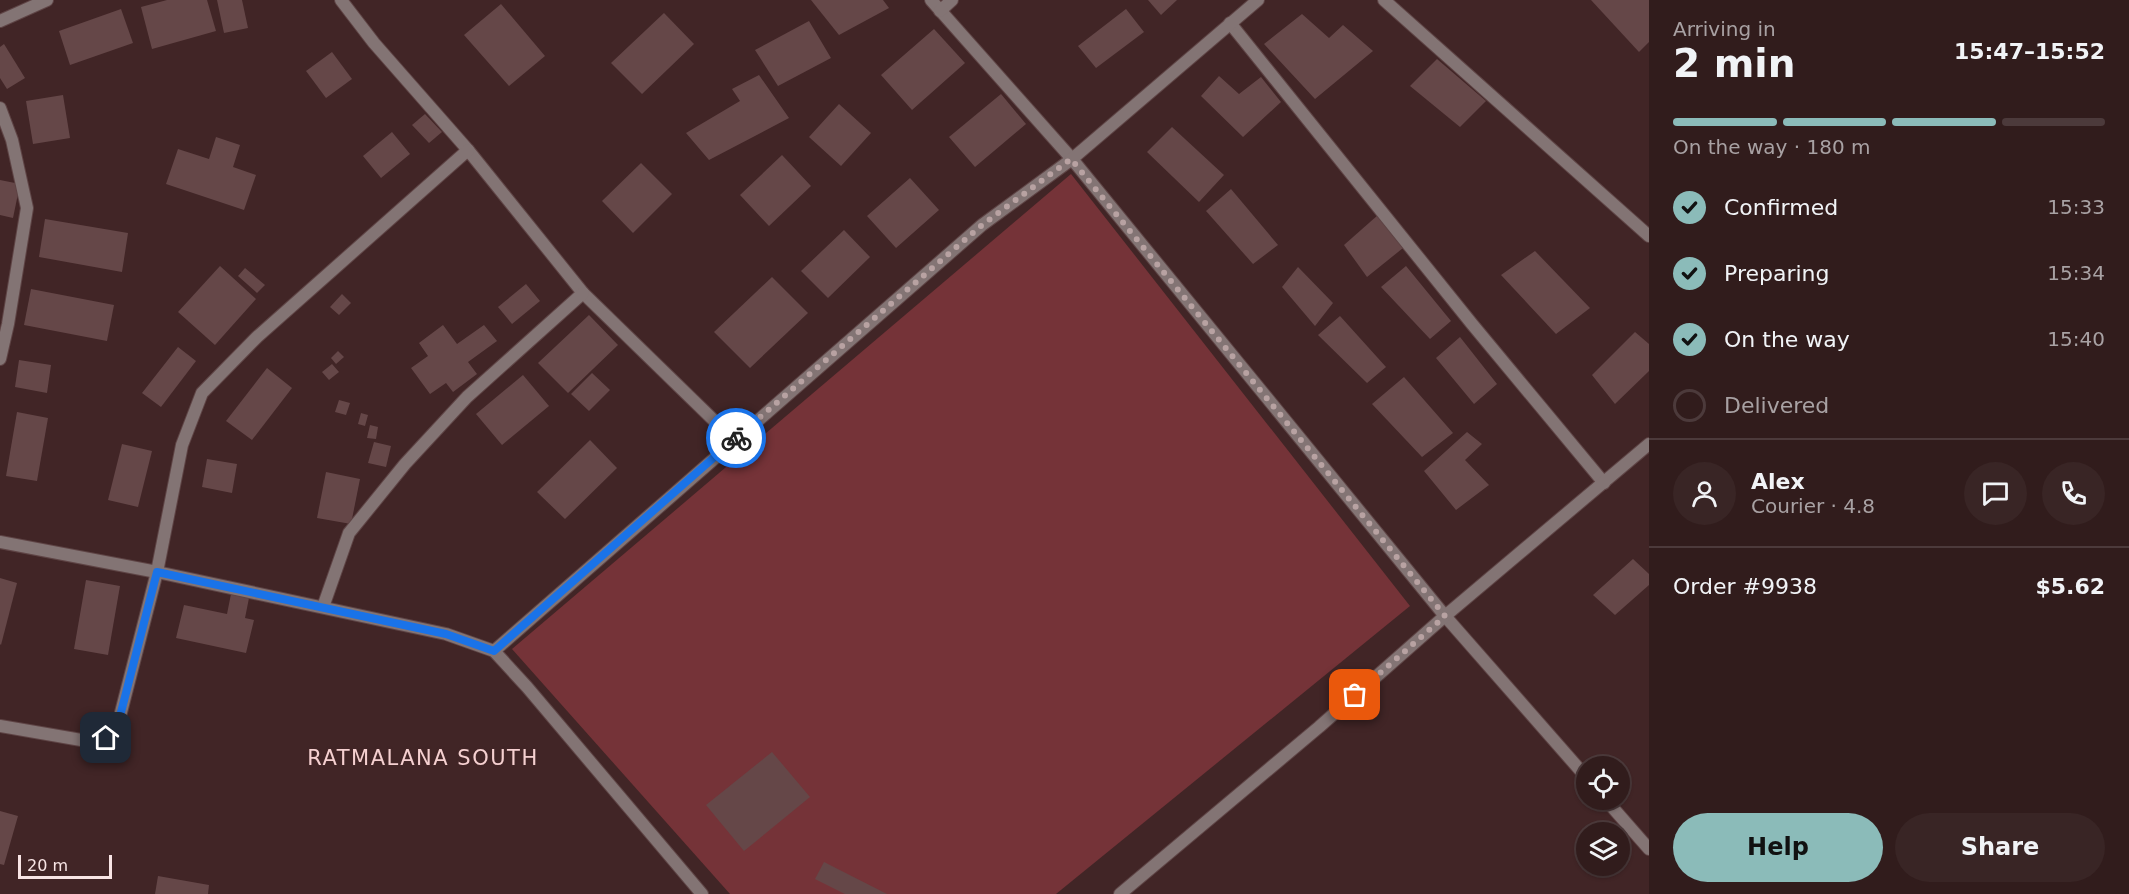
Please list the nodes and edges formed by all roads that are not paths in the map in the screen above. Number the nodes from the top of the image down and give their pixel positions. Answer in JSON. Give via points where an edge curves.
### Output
{"nodes":[{"id":1,"x":47,"y":0,"type":"edge"},
{"id":2,"x":341,"y":0,"type":"edge"},
{"id":3,"x":931,"y":0,"type":"edge"},
{"id":4,"x":952,"y":0,"type":"edge"},
{"id":5,"x":1258,"y":0,"type":"edge"},
{"id":6,"x":1384,"y":0,"type":"edge"},
{"id":7,"x":940,"y":11,"type":"junction"},
{"id":8,"x":0,"y":21,"type":"edge"},
{"id":9,"x":1230,"y":24,"type":"junction"},
{"id":10,"x":0,"y":108,"type":"edge"},
{"id":11,"x":468,"y":150,"type":"junction"},
{"id":12,"x":1071,"y":159,"type":"junction"},
{"id":13,"x":1649,"y":236,"type":"edge"},
{"id":14,"x":583,"y":292,"type":"junction"},
{"id":15,"x":0,"y":359,"type":"edge"},
{"id":16,"x":734,"y":440,"type":"junction"},
{"id":17,"x":1649,"y":444,"type":"edge"},
{"id":18,"x":1604,"y":483,"type":"junction"},
{"id":19,"x":0,"y":542,"type":"edge"},
{"id":20,"x":157,"y":572,"type":"junction"},
{"id":21,"x":323,"y":607,"type":"junction"},
{"id":22,"x":1445,"y":616,"type":"junction"},
{"id":23,"x":494,"y":651,"type":"junction"},
{"id":24,"x":0,"y":726,"type":"edge"},
{"id":25,"x":1576,"y":765,"type":"edge"},
{"id":26,"x":1615,"y":810,"type":"edge"},
{"id":27,"x":1649,"y":849,"type":"edge"},
{"id":28,"x":702,"y":894,"type":"edge"},
{"id":29,"x":1120,"y":894,"type":"edge"}],
"edges":[{"from":1,"to":8,"type":"street"},
{"from":2,"to":11,"type":"street"},
{"from":3,"to":7,"type":"street"},
{"from":4,"to":7,"type":"street"},
{"from":5,"to":9,"type":"street"},
{"from":6,"to":13,"type":"street"},
{"from":7,"to":12,"type":"street"},
{"from":9,"to":12,"type":"street"},
{"from":9,"to":18,"type":"street"},
{"from":10,"to":15,"type":"street","via":[[12,140],[27,208]]},
{"from":11,"to":14,"type":"street"},
{"from":11,"to":20,"type":"street","via":[[257,337],[202,393],[182,445]]},
{"from":12,"to":16,"type":"street","via":[[982,225]]},
{"from":12,"to":22,"type":"street"},
{"from":14,"to":16,"type":"street"},
{"from":14,"to":21,"type":"street","via":[[467,397],[405,464],[349,533]]},
{"from":16,"to":23,"type":"street"},
{"from":17,"to":18,"type":"street"},
{"from":18,"to":22,"type":"street"},
{"from":19,"to":20,"type":"street"},
{"from":20,"to":21,"type":"street"},
{"from":20,"to":24,"type":"street","via":[[118,724],[106,738],[87,741]]},
{"from":21,"to":23,"type":"street","via":[[446,634]]},
{"from":22,"to":25,"type":"street"},
{"from":22,"to":29,"type":"street"},
{"from":23,"to":28,"type":"street"},
{"from":26,"to":27,"type":"street"}]}
